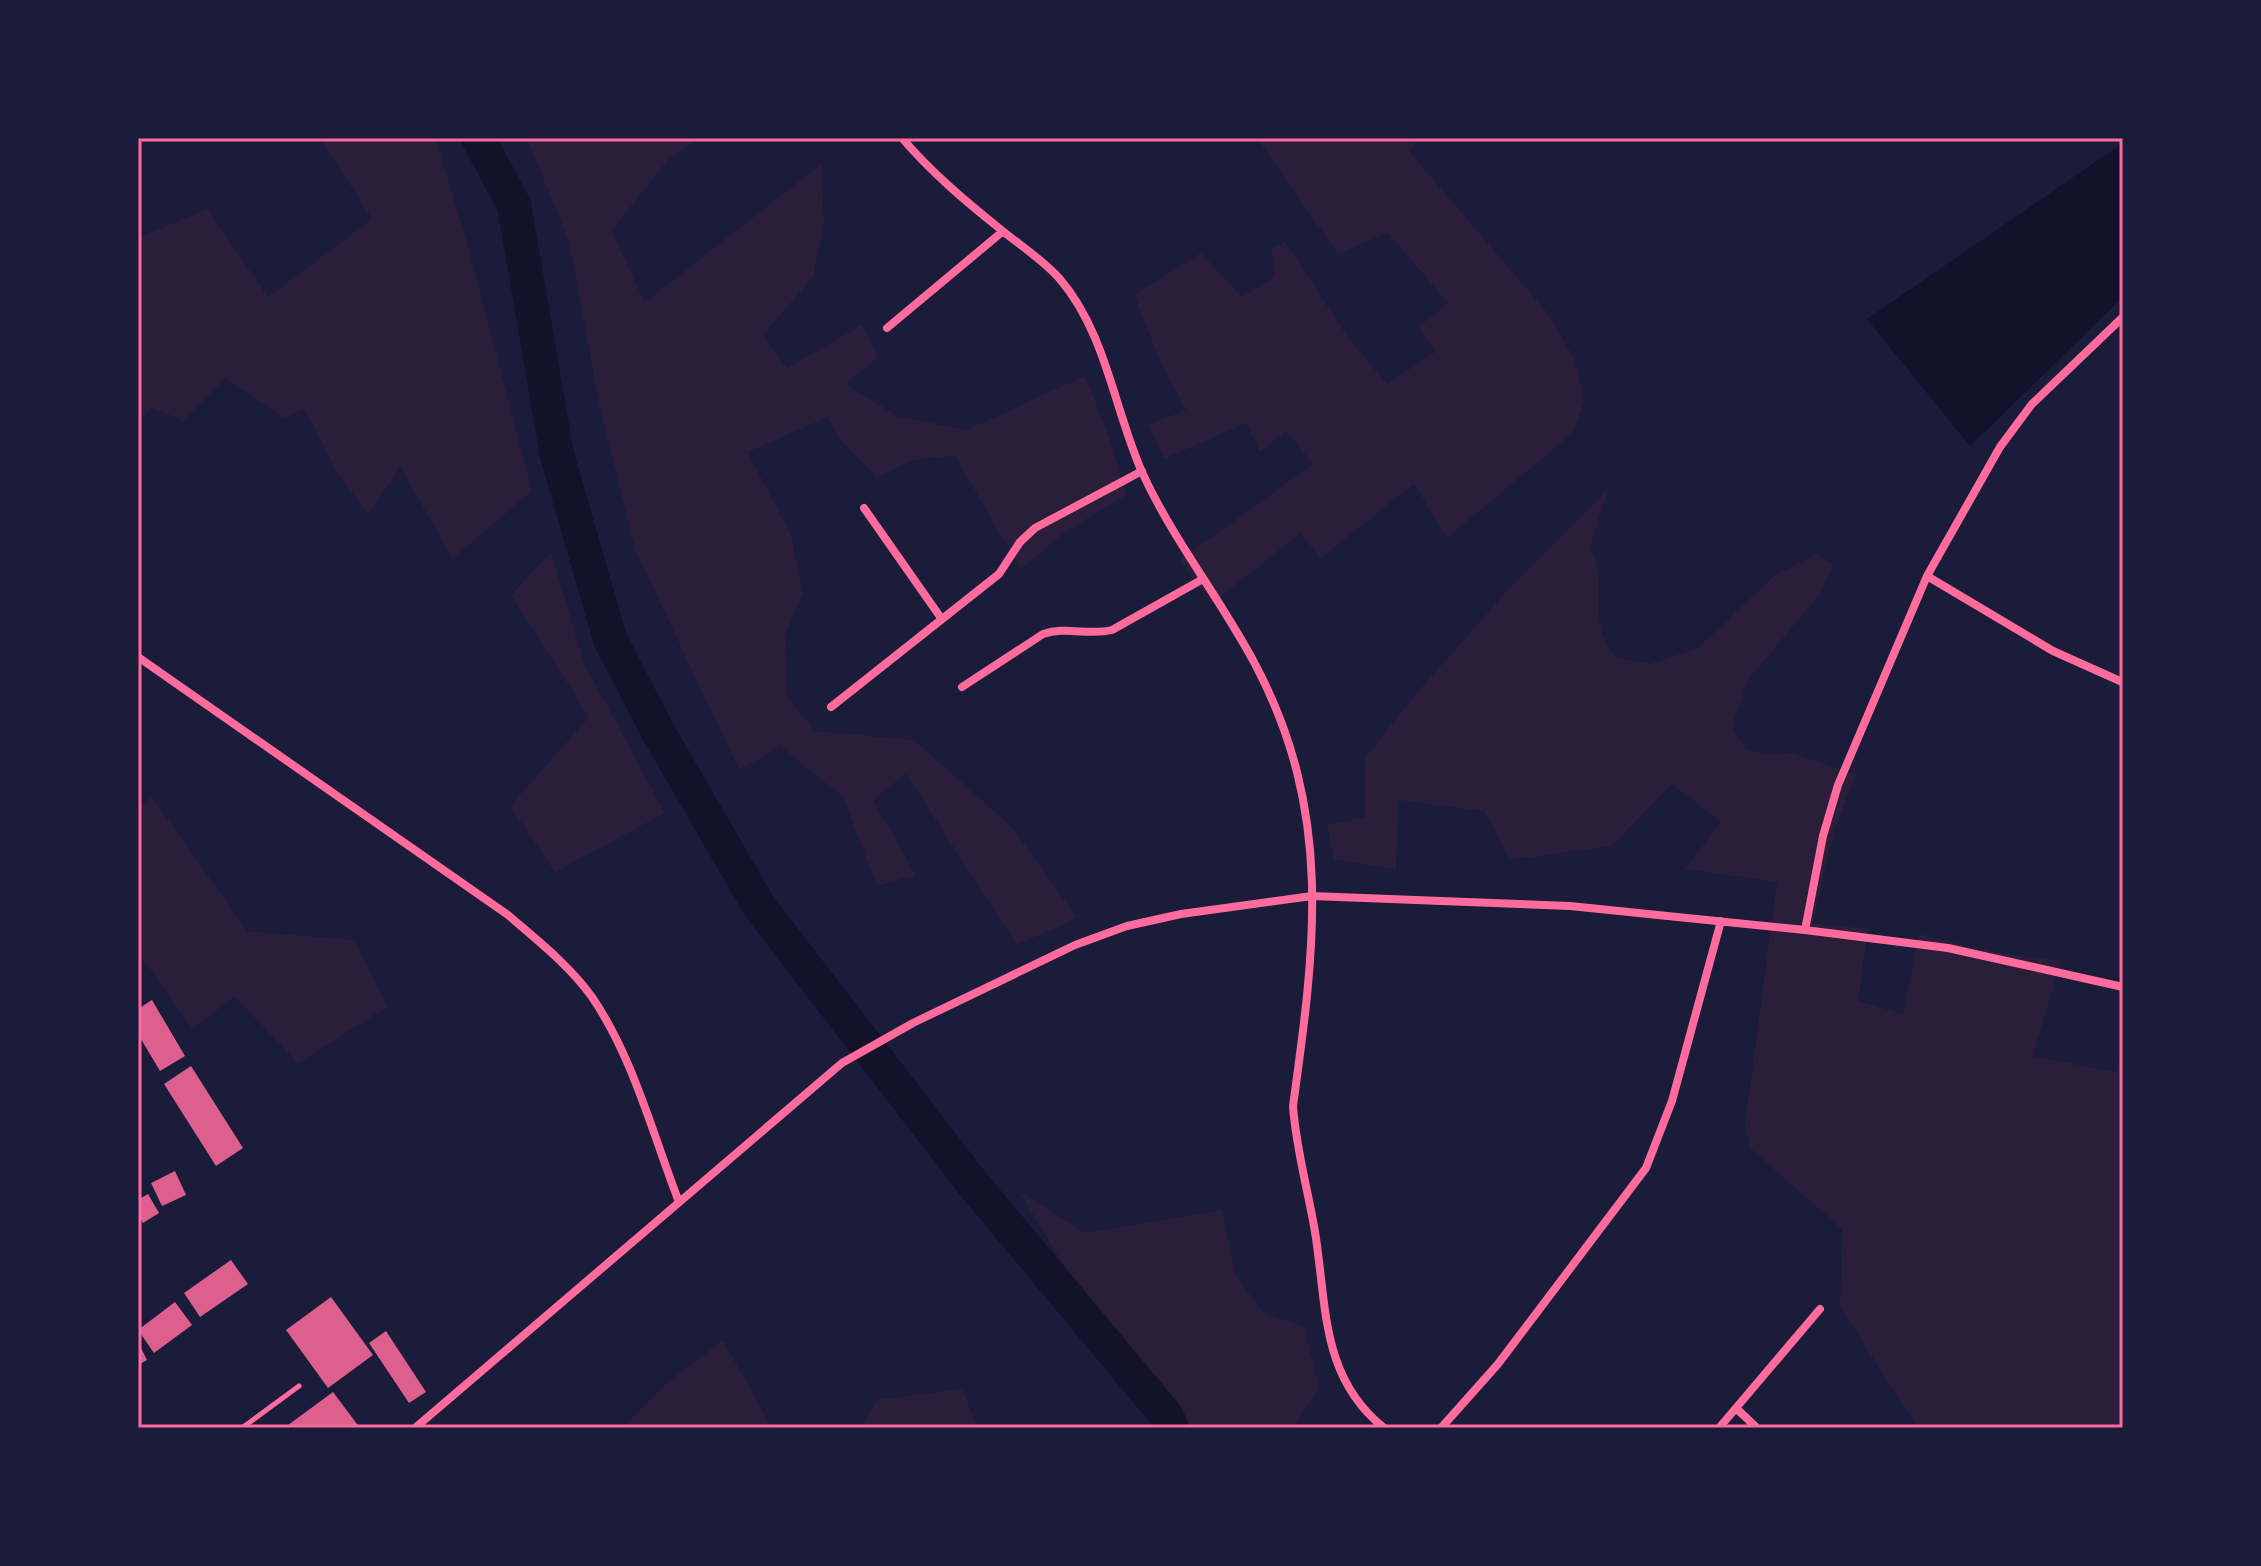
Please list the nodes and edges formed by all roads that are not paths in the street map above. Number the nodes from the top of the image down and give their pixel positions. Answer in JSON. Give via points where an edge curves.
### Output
{"nodes":[{"id":1,"x":902,"y":138,"type":"edge"},
{"id":2,"x":1002,"y":232,"type":"junction"},
{"id":3,"x":2123,"y":317,"type":"edge"},
{"id":4,"x":887,"y":328,"type":"dead end"},
{"id":5,"x":1142,"y":471,"type":"junction"},
{"id":6,"x":864,"y":508,"type":"dead end"},
{"id":7,"x":1927,"y":576,"type":"junction"},
{"id":8,"x":1203,"y":579,"type":"junction"},
{"id":9,"x":941,"y":618,"type":"junction"},
{"id":10,"x":138,"y":657,"type":"edge"},
{"id":11,"x":2120,"y":681,"type":"dead end"},
{"id":12,"x":962,"y":687,"type":"dead end"},
{"id":13,"x":831,"y":707,"type":"dead end"},
{"id":14,"x":1312,"y":896,"type":"junction"},
{"id":15,"x":1721,"y":921,"type":"junction"},
{"id":16,"x":1805,"y":930,"type":"junction"},
{"id":17,"x":2123,"y":987,"type":"edge"},
{"id":18,"x":679,"y":1202,"type":"junction"},
{"id":19,"x":1820,"y":1309,"type":"dead end"},
{"id":20,"x":299,"y":1386,"type":"dead end"},
{"id":21,"x":1737,"y":1409,"type":"junction"},
{"id":22,"x":417,"y":1427,"type":"edge"},
{"id":23,"x":242,"y":1428,"type":"edge"},
{"id":24,"x":1384,"y":1428,"type":"edge"},
{"id":25,"x":1441,"y":1428,"type":"edge"},
{"id":26,"x":1719,"y":1428,"type":"edge"},
{"id":27,"x":1757,"y":1428,"type":"edge"}],
"edges":[{"from":1,"to":2,"type":"street"},
{"from":2,"to":4,"type":"street"},
{"from":2,"to":5,"type":"street","via":[[1059,278],[1078,306],[1098,345]]},
{"from":3,"to":7,"type":"street","via":[[2032,404],[2000,447]]},
{"from":5,"to":8,"type":"street"},
{"from":5,"to":9,"type":"street","via":[[1035,528],[999,574]]},
{"from":6,"to":9,"type":"street"},
{"from":7,"to":11,"type":"street","via":[[2053,651]]},
{"from":7,"to":16,"type":"street","via":[[1838,785]]},
{"from":8,"to":12,"type":"street","via":[[1112,630],[1043,634]]},
{"from":8,"to":14,"type":"street","via":[[1254,662],[1293,747],[1305,801]]},
{"from":9,"to":13,"type":"street"},
{"from":10,"to":18,"type":"street","via":[[508,915],[564,963],[611,1030]]},
{"from":14,"to":15,"type":"street","via":[[1570,906]]},
{"from":14,"to":18,"type":"street","via":[[1127,926],[1075,945],[913,1023],[842,1063]]},
{"from":14,"to":24,"type":"street","via":[[1311,977],[1294,1126],[1316,1235],[1329,1343],[1360,1404]]},
{"from":15,"to":16,"type":"street"},
{"from":15,"to":25,"type":"street","via":[[1672,1101],[1646,1168],[1498,1364]]},
{"from":16,"to":17,"type":"street","via":[[1948,948]]},
{"from":18,"to":22,"type":"street"},
{"from":19,"to":21,"type":"street"},
{"from":20,"to":23,"type":"lane"},
{"from":21,"to":26,"type":"street"},
{"from":21,"to":27,"type":"street"}]}
